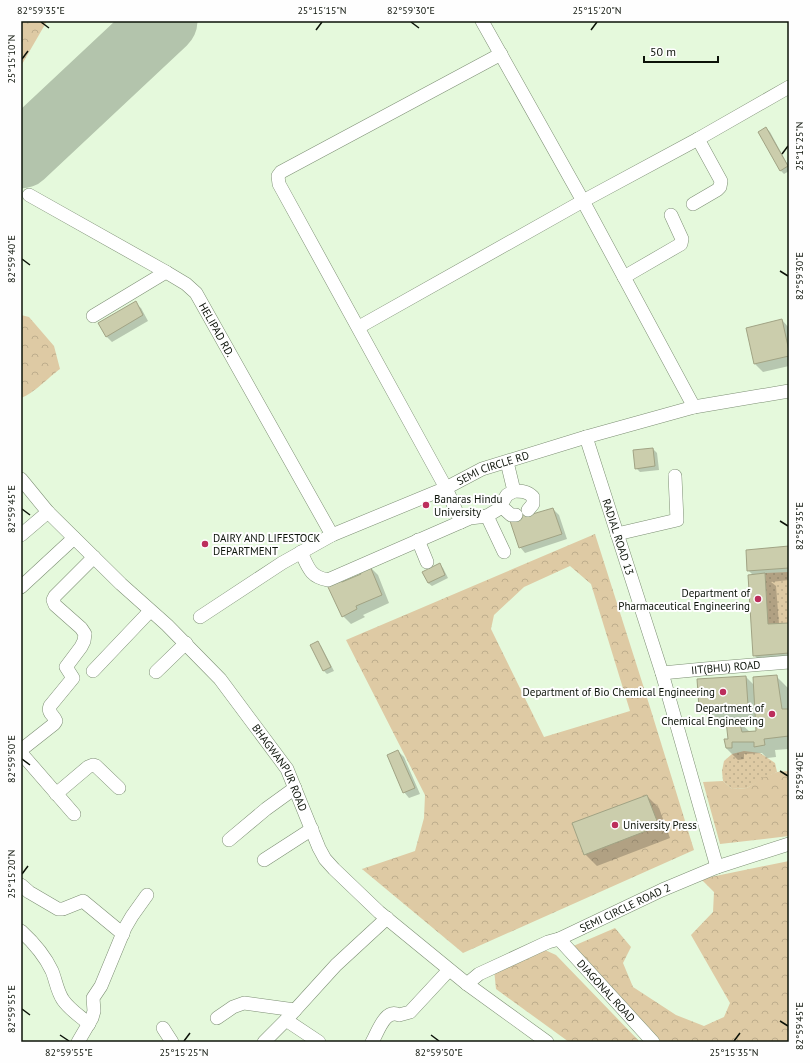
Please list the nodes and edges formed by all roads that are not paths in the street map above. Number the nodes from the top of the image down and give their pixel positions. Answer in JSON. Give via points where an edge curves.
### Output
{"nodes":[{"id":1,"x":482,"y":21,"type":"edge"},
{"id":2,"x":501,"y":54,"type":"junction"},
{"id":3,"x":789,"y":87,"type":"edge"},
{"id":4,"x":698,"y":139,"type":"junction"},
{"id":5,"x":28,"y":195,"type":"dead end"},
{"id":6,"x":583,"y":201,"type":"junction"},
{"id":7,"x":693,"y":204,"type":"dead end"},
{"id":8,"x":671,"y":215,"type":"dead end"},
{"id":9,"x":166,"y":272,"type":"junction"},
{"id":10,"x":624,"y":277,"type":"junction"},
{"id":11,"x":93,"y":316,"type":"dead end"},
{"id":12,"x":359,"y":327,"type":"junction"},
{"id":13,"x":789,"y":391,"type":"edge"},
{"id":14,"x":694,"y":407,"type":"junction"},
{"id":15,"x":586,"y":437,"type":"junction"},
{"id":16,"x":507,"y":462,"type":"junction"},
{"id":17,"x":675,"y":476,"type":"dead end"},
{"id":18,"x":21,"y":479,"type":"edge"},
{"id":19,"x":446,"y":488,"type":"junction"},
{"id":20,"x":514,"y":491,"type":"junction"},
{"id":21,"x":502,"y":507,"type":"junction"},
{"id":22,"x":48,"y":512,"type":"junction"},
{"id":23,"x":487,"y":516,"type":"junction"},
{"id":24,"x":461,"y":522,"type":"junction"},
{"id":25,"x":617,"y":534,"type":"junction"},
{"id":26,"x":21,"y":535,"type":"edge"},
{"id":27,"x":332,"y":535,"type":"junction"},
{"id":28,"x":74,"y":538,"type":"junction"},
{"id":29,"x":418,"y":540,"type":"junction"},
{"id":30,"x":301,"y":552,"type":"junction"},
{"id":31,"x":504,"y":552,"type":"dead end"},
{"id":32,"x":94,"y":557,"type":"junction"},
{"id":33,"x":427,"y":562,"type":"dead end"},
{"id":34,"x":21,"y":587,"type":"edge"},
{"id":35,"x":150,"y":612,"type":"junction"},
{"id":36,"x":200,"y":617,"type":"dead end"},
{"id":37,"x":186,"y":644,"type":"junction"},
{"id":38,"x":789,"y":662,"type":"edge"},
{"id":39,"x":93,"y":671,"type":"dead end"},
{"id":40,"x":156,"y":672,"type":"dead end"},
{"id":41,"x":662,"y":673,"type":"junction"},
{"id":42,"x":21,"y":750,"type":"edge"},
{"id":43,"x":21,"y":753,"type":"edge"},
{"id":44,"x":119,"y":788,"type":"dead end"},
{"id":45,"x":296,"y":788,"type":"junction"},
{"id":46,"x":56,"y":794,"type":"junction"},
{"id":47,"x":74,"y":814,"type":"dead end"},
{"id":48,"x":312,"y":829,"type":"junction"},
{"id":49,"x":229,"y":840,"type":"dead end"},
{"id":50,"x":789,"y":844,"type":"edge"},
{"id":51,"x":264,"y":860,"type":"dead end"},
{"id":52,"x":717,"y":867,"type":"junction"},
{"id":53,"x":21,"y":885,"type":"edge"},
{"id":54,"x":147,"y":895,"type":"dead end"},
{"id":55,"x":387,"y":918,"type":"junction"},
{"id":56,"x":21,"y":932,"type":"edge"},
{"id":57,"x":123,"y":934,"type":"junction"},
{"id":58,"x":559,"y":939,"type":"junction"},
{"id":59,"x":449,"y":970,"type":"junction"},
{"id":60,"x":467,"y":984,"type":"junction"},
{"id":61,"x":295,"y":1010,"type":"junction"},
{"id":62,"x":217,"y":1018,"type":"dead end"},
{"id":63,"x":286,"y":1020,"type":"junction"},
{"id":64,"x":89,"y":1024,"type":"junction"},
{"id":65,"x":163,"y":1028,"type":"dead end"},
{"id":66,"x":78,"y":1042,"type":"edge"},
{"id":67,"x":172,"y":1042,"type":"edge"},
{"id":68,"x":264,"y":1042,"type":"edge"},
{"id":69,"x":318,"y":1042,"type":"edge"},
{"id":70,"x":372,"y":1042,"type":"edge"},
{"id":71,"x":547,"y":1042,"type":"edge"},
{"id":72,"x":653,"y":1042,"type":"edge"}],
"edges":[{"from":1,"to":2,"type":"street"},
{"from":2,"to":6,"type":"street"},
{"from":2,"to":12,"type":"street","via":[[281,172],[278,176],[279,184]]},
{"from":3,"to":4,"type":"street"},
{"from":4,"to":6,"type":"street"},
{"from":4,"to":7,"type":"street","via":[[721,181],[717,190]]},
{"from":5,"to":9,"type":"street","name":"HELIPAD RD."},
{"from":6,"to":10,"type":"street"},
{"from":6,"to":12,"type":"street"},
{"from":8,"to":10,"type":"street","via":[[682,239],[681,244]]},
{"from":9,"to":11,"type":"street"},
{"from":9,"to":27,"type":"street","name":"HELIPAD RD.","via":[[186,284],[196,294]]},
{"from":10,"to":14,"type":"street"},
{"from":12,"to":19,"type":"street"},
{"from":13,"to":14,"type":"street","name":"SEMI CIRCLE RD"},
{"from":14,"to":15,"type":"street","name":"SEMI CIRCLE RD"},
{"from":15,"to":16,"type":"street","name":"SEMI CIRCLE RD"},
{"from":15,"to":25,"type":"street","name":"RADIAL ROAD 13"},
{"from":16,"to":19,"type":"street","name":"SEMI CIRCLE RD","via":[[482,469]]},
{"from":16,"to":20,"type":"street"},
{"from":17,"to":25,"type":"street","via":[[677,520]]},
{"from":18,"to":22,"type":"street","name":"BHAGWANPUR ROAD"},
{"from":19,"to":24,"type":"street"},
{"from":19,"to":27,"type":"street","name":"SEMI CIRCLE RD"},
{"from":20,"to":21,"type":"street","via":[[507,495]]},
{"from":20,"to":21,"type":"street","via":[[529,493],[533,497],[533,504],[522,512],[511,515]]},
{"from":21,"to":23,"type":"street"},
{"from":22,"to":26,"type":"street"},
{"from":22,"to":28,"type":"street","name":"BHAGWANPUR ROAD"},
{"from":23,"to":24,"type":"street","via":[[478,516]]},
{"from":23,"to":31,"type":"street"},
{"from":24,"to":29,"type":"street"},
{"from":25,"to":41,"type":"street","name":"RADIAL ROAD 13"},
{"from":27,"to":30,"type":"street","name":"SEMI CIRCLE RD"},
{"from":28,"to":32,"type":"street","name":"BHAGWANPUR ROAD"},
{"from":28,"to":34,"type":"street"},
{"from":29,"to":30,"type":"street","via":[[328,580],[312,574]]},
{"from":29,"to":33,"type":"street"},
{"from":30,"to":36,"type":"street","name":"SEMI CIRCLE RD"},
{"from":32,"to":35,"type":"street","name":"BHAGWANPUR ROAD"},
{"from":32,"to":42,"type":"street","via":[[54,600],[55,605],[85,634],[84,641],[66,667],[73,678],[50,706],[49,710],[56,721],[54,724]]},
{"from":35,"to":37,"type":"street","name":"BHAGWANPUR ROAD"},
{"from":35,"to":39,"type":"street"},
{"from":37,"to":40,"type":"street"},
{"from":37,"to":45,"type":"street","name":"BHAGWANPUR ROAD","via":[[220,679],[287,769]]},
{"from":38,"to":41,"type":"street","name":"IIT(BHU) ROAD"},
{"from":41,"to":52,"type":"street","name":"RADIAL ROAD 13"},
{"from":43,"to":46,"type":"street"},
{"from":44,"to":46,"type":"street","via":[[92,765]]},
{"from":45,"to":48,"type":"street","name":"BHAGWANPUR ROAD"},
{"from":45,"to":49,"type":"street"},
{"from":46,"to":47,"type":"street"},
{"from":48,"to":51,"type":"street"},
{"from":48,"to":55,"type":"street","name":"BHAGWANPUR ROAD","via":[[322,853],[334,870]]},
{"from":50,"to":52,"type":"street","name":"SEMI CIRCLE ROAD 2"},
{"from":52,"to":58,"type":"street","name":"SEMI CIRCLE ROAD 2"},
{"from":53,"to":57,"type":"street","via":[[58,909],[83,901]]},
{"from":54,"to":57,"type":"street"},
{"from":55,"to":59,"type":"street","name":"BHAGWANPUR ROAD"},
{"from":55,"to":61,"type":"street","via":[[336,965]]},
{"from":56,"to":64,"type":"street","via":[[52,971],[64,1002]]},
{"from":57,"to":64,"type":"street","via":[[101,986],[93,998],[94,1011]]},
{"from":58,"to":60,"type":"street","name":"SEMI CIRCLE ROAD 2","via":[[479,974]]},
{"from":58,"to":72,"type":"street","name":"DIAGONAL ROAD"},
{"from":59,"to":60,"type":"street","name":"BHAGWANPUR ROAD"},
{"from":59,"to":70,"type":"street","via":[[410,1012],[386,1016]]},
{"from":60,"to":71,"type":"street","name":"BHAGWANPUR ROAD"},
{"from":61,"to":62,"type":"street","via":[[244,1002]]},
{"from":61,"to":63,"type":"street"},
{"from":63,"to":68,"type":"street"},
{"from":63,"to":69,"type":"street"},
{"from":64,"to":66,"type":"street"},
{"from":65,"to":67,"type":"street"}]}
